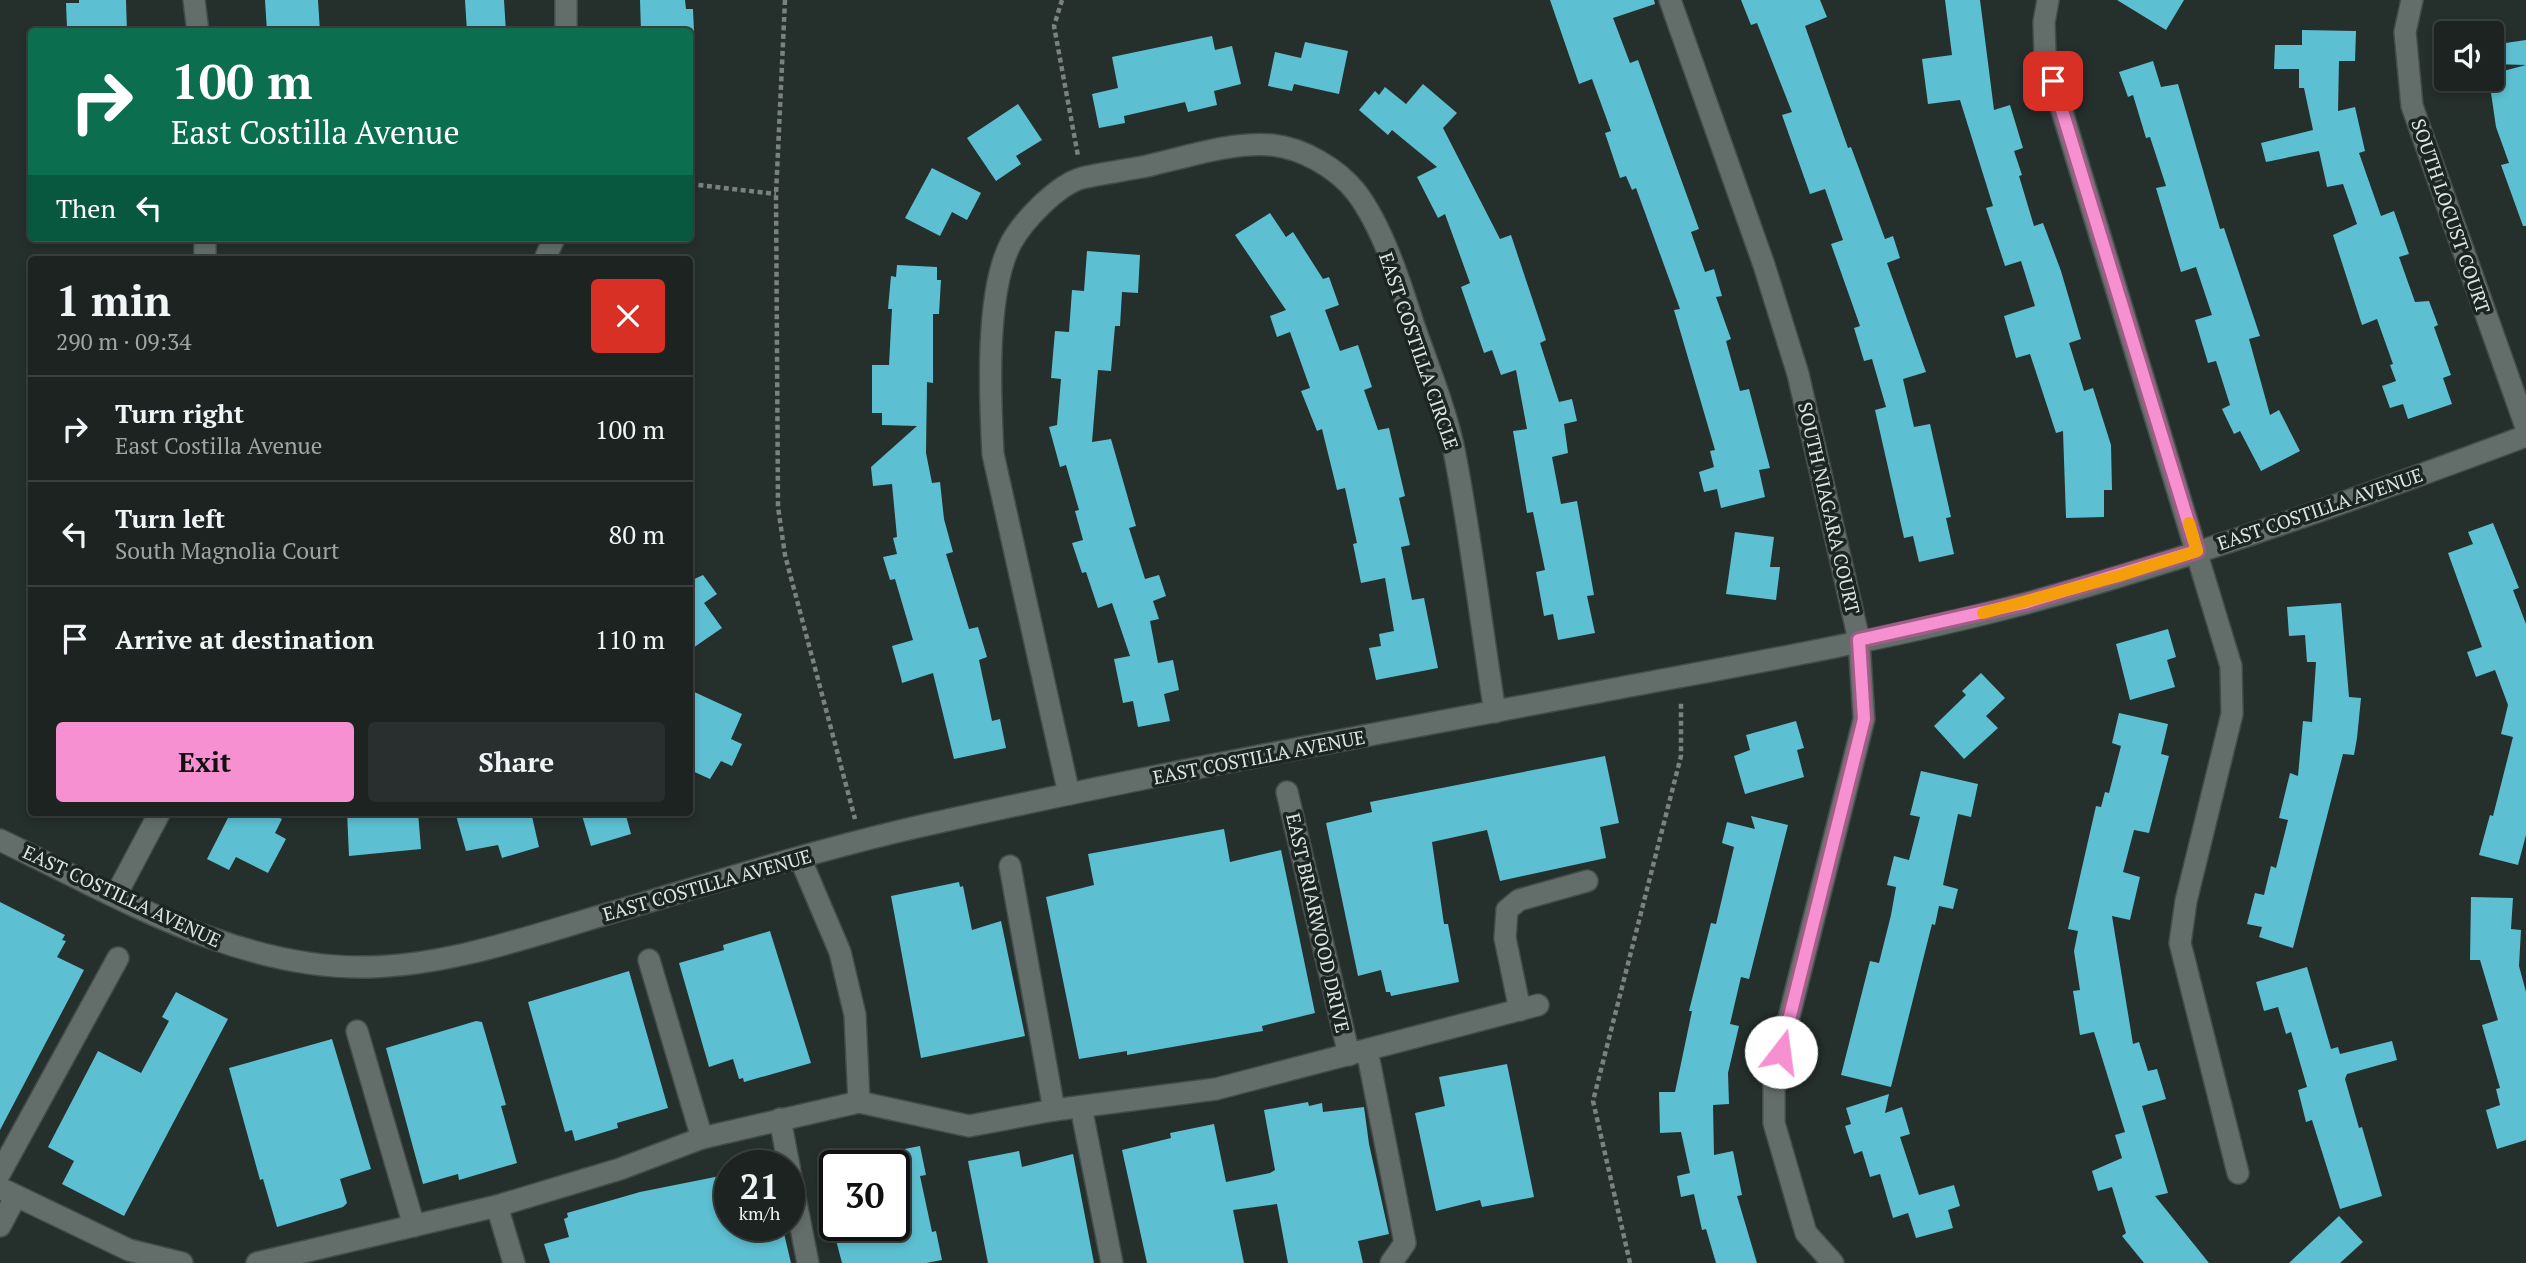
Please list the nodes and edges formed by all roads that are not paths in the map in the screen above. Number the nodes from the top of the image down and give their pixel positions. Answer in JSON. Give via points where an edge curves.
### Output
{"nodes":[{"id":1,"x":194,"y":0,"type":"edge"},
{"id":2,"x":566,"y":0,"type":"edge"},
{"id":3,"x":1670,"y":0,"type":"edge"},
{"id":4,"x":2048,"y":0,"type":"edge"},
{"id":5,"x":2412,"y":0,"type":"edge"},
{"id":6,"x":198,"y":28,"type":"edge"},
{"id":7,"x":566,"y":28,"type":"edge"},
{"id":8,"x":2526,"y":427,"type":"edge"},
{"id":9,"x":2526,"y":436,"type":"edge"},
{"id":10,"x":2197,"y":551,"type":"junction"},
{"id":11,"x":1859,"y":640,"type":"junction"},
{"id":12,"x":1495,"y":712,"type":"junction"},
{"id":13,"x":1287,"y":792,"type":"dead end"},
{"id":14,"x":1069,"y":794,"type":"junction"},
{"id":15,"x":158,"y":816,"type":"edge"},
{"id":16,"x":0,"y":840,"type":"edge"},
{"id":17,"x":800,"y":858,"type":"junction"},
{"id":18,"x":1010,"y":866,"type":"dead end"},
{"id":19,"x":1587,"y":881,"type":"dead end"},
{"id":20,"x":116,"y":895,"type":"junction"},
{"id":21,"x":118,"y":958,"type":"dead end"},
{"id":22,"x":649,"y":960,"type":"dead end"},
{"id":23,"x":358,"y":1031,"type":"dead end"},
{"id":24,"x":1358,"y":1053,"type":"junction"},
{"id":25,"x":859,"y":1102,"type":"junction"},
{"id":26,"x":1081,"y":1107,"type":"junction"},
{"id":27,"x":1054,"y":1110,"type":"junction"},
{"id":28,"x":780,"y":1119,"type":"junction"},
{"id":29,"x":702,"y":1138,"type":"junction"},
{"id":30,"x":786,"y":1150,"type":"edge"},
{"id":31,"x":0,"y":1173,"type":"edge"},
{"id":32,"x":2238,"y":1173,"type":"dead end"},
{"id":33,"x":8,"y":1192,"type":"edge"},
{"id":34,"x":497,"y":1206,"type":"junction"},
{"id":35,"x":0,"y":1226,"type":"edge"},
{"id":36,"x":414,"y":1226,"type":"junction"},
{"id":37,"x":804,"y":1241,"type":"edge"},
{"id":38,"x":182,"y":1263,"type":"edge"},
{"id":39,"x":257,"y":1263,"type":"edge"},
{"id":40,"x":514,"y":1263,"type":"edge"},
{"id":41,"x":808,"y":1263,"type":"edge"},
{"id":42,"x":1112,"y":1263,"type":"edge"},
{"id":43,"x":1391,"y":1263,"type":"edge"},
{"id":44,"x":1833,"y":1263,"type":"edge"}],
"edges":[{"from":1,"to":6,"type":"street"},
{"from":2,"to":7,"type":"street"},
{"from":3,"to":11,"type":"street","name":"SOUTH NIAGARA COURT","via":[[1764,265],[1797,374]]},
{"from":4,"to":10,"type":"street","via":[[2045,55]]},
{"from":5,"to":8,"type":"street","name":"SOUTH LOCUST COURT","via":[[2405,32],[2412,106]]},
{"from":9,"to":10,"type":"street","name":"EAST COSTILLA AVENUE"},
{"from":10,"to":11,"type":"street","name":"EAST COSTILLA AVENUE","via":[[2024,603]]},
{"from":10,"to":32,"type":"street","via":[[2231,666],[2234,692],[2180,943]]},
{"from":11,"to":12,"type":"street","name":"EAST COSTILLA AVENUE"},
{"from":11,"to":44,"type":"street","name":"SOUTH NIAGARA COURT","via":[[1864,719],[1774,1077],[1774,1124],[1806,1233]]},
{"from":12,"to":14,"type":"street","name":"EAST COSTILLA AVENUE"},
{"from":12,"to":14,"type":"street","name":"EAST COSTILLA CIRCLE","via":[[1454,447],[1404,293],[1369,211],[1327,166],[1303,154],[1273,145],[1236,146],[1083,178],[1033,213],[1002,265],[990,399],[993,454]]},
{"from":13,"to":24,"type":"street","name":"EAST BRIARWOOD DRIVE"},
{"from":14,"to":17,"type":"street","name":"EAST COSTILLA AVENUE"},
{"from":15,"to":20,"type":"street"},
{"from":16,"to":20,"type":"street","name":"EAST COSTILLA AVENUE"},
{"from":17,"to":20,"type":"street","name":"EAST COSTILLA AVENUE","via":[[504,945],[374,967],[327,967],[275,958],[177,924]]},
{"from":17,"to":25,"type":"street","via":[[843,964],[855,1014]]},
{"from":18,"to":27,"type":"street"},
{"from":19,"to":24,"type":"street","name":"EAST BRIARWOOD DRIVE","via":[[1519,900],[1507,910],[1503,926],[1529,1007]]},
{"from":21,"to":31,"type":"street"},
{"from":22,"to":29,"type":"street"},
{"from":23,"to":36,"type":"street"},
{"from":24,"to":26,"type":"street","name":"EAST BRIARWOOD DRIVE","via":[[1216,1089]]},
{"from":24,"to":43,"type":"street","name":"EAST BRIARWOOD DRIVE","via":[[1405,1243]]},
{"from":25,"to":27,"type":"street","name":"EAST BRIARWOOD DRIVE","via":[[969,1126]]},
{"from":25,"to":28,"type":"street","name":"EAST BRIARWOOD DRIVE"},
{"from":26,"to":27,"type":"street","name":"EAST BRIARWOOD DRIVE"},
{"from":26,"to":42,"type":"street"},
{"from":28,"to":29,"type":"street","name":"EAST BRIARWOOD DRIVE"},
{"from":28,"to":30,"type":"street"},
{"from":29,"to":34,"type":"street","name":"EAST BRIARWOOD DRIVE","via":[[620,1169]]},
{"from":33,"to":35,"type":"street"},
{"from":33,"to":38,"type":"street","via":[[129,1250]]},
{"from":34,"to":36,"type":"street","name":"EAST BRIARWOOD DRIVE"},
{"from":34,"to":40,"type":"street"},
{"from":36,"to":39,"type":"street","name":"EAST BRIARWOOD DRIVE"},
{"from":37,"to":41,"type":"street"}]}
